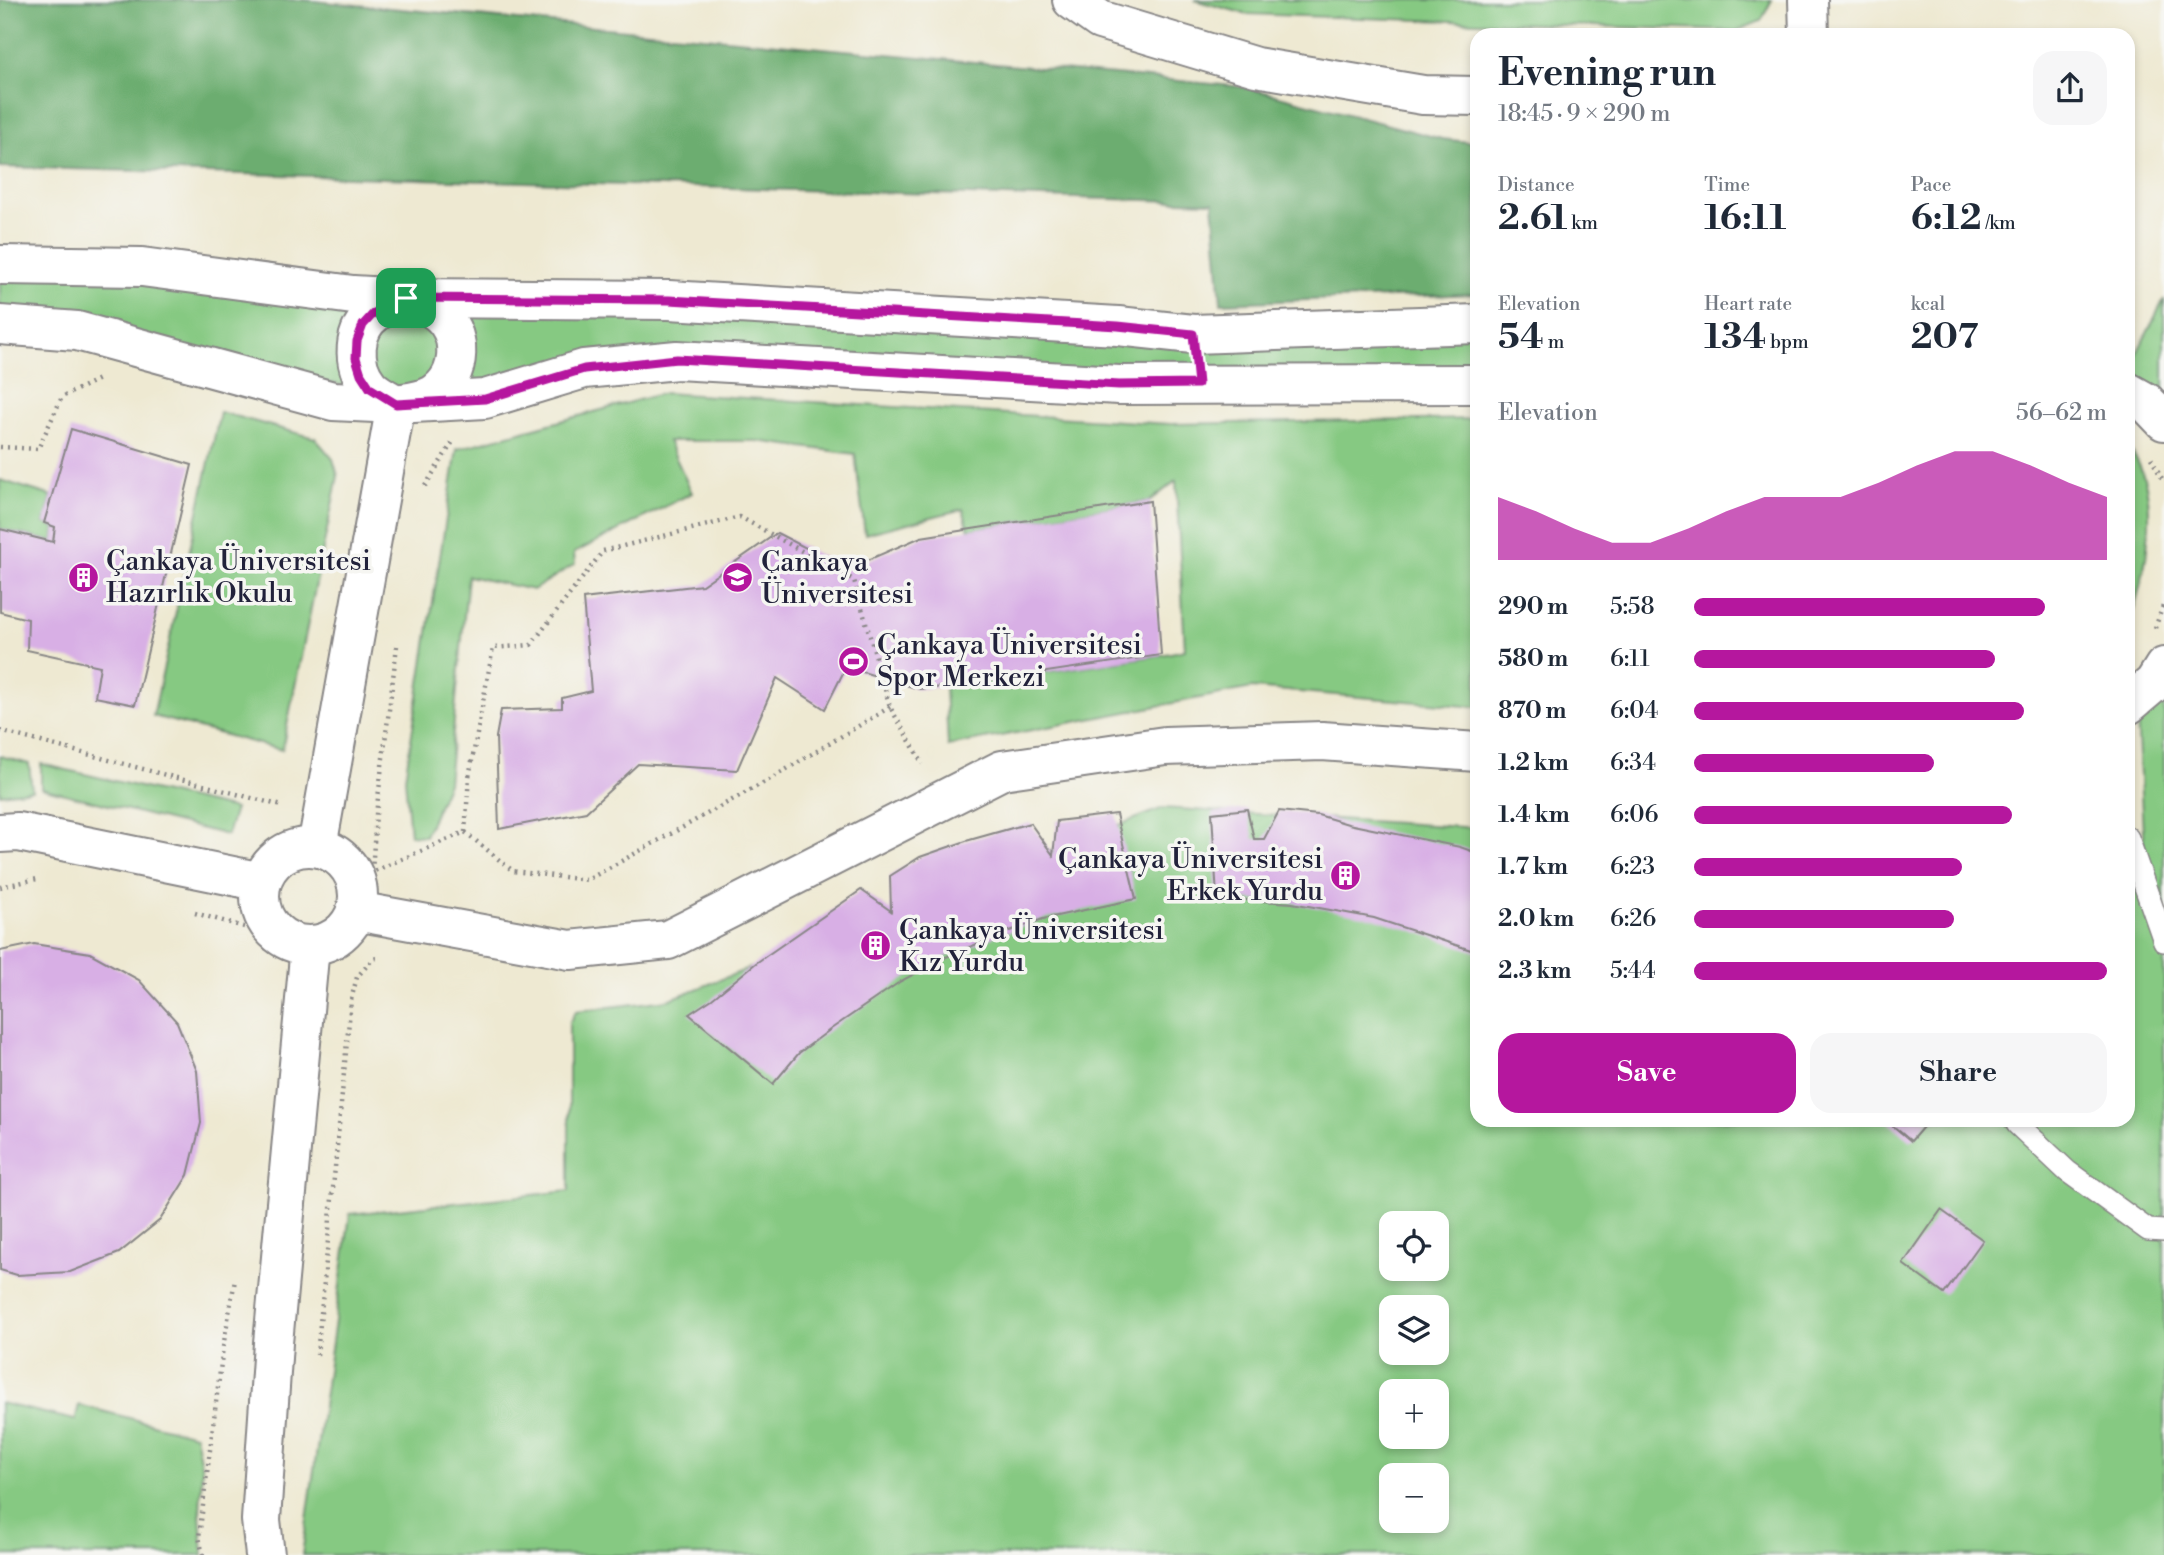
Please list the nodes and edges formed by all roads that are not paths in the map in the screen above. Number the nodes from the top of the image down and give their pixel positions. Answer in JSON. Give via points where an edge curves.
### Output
{"nodes":[{"id":1,"x":1072,"y":0,"type":"edge"},
{"id":2,"x":1808,"y":0,"type":"edge"},
{"id":3,"x":1809,"y":28,"type":"edge"},
{"id":4,"x":1470,"y":96,"type":"edge"},
{"id":5,"x":0,"y":265,"type":"edge"},
{"id":6,"x":669,"y":289,"type":"junction"},
{"id":7,"x":406,"y":298,"type":"junction"},
{"id":8,"x":1194,"y":321,"type":"junction"},
{"id":9,"x":1470,"y":324,"type":"edge"},
{"id":10,"x":0,"y":326,"type":"edge"},
{"id":11,"x":677,"y":359,"type":"junction"},
{"id":12,"x":1198,"y":384,"type":"junction"},
{"id":13,"x":1470,"y":384,"type":"edge"},
{"id":14,"x":2135,"y":396,"type":"edge"},
{"id":15,"x":396,"y":404,"type":"junction"},
{"id":16,"x":2164,"y":421,"type":"edge"},
{"id":17,"x":2164,"y":667,"type":"edge"},
{"id":18,"x":2135,"y":699,"type":"edge"},
{"id":19,"x":1470,"y":752,"type":"edge"},
{"id":20,"x":0,"y":833,"type":"edge"},
{"id":21,"x":317,"y":847,"type":"junction"},
{"id":22,"x":2135,"y":858,"type":"edge"},
{"id":23,"x":262,"y":882,"type":"junction"},
{"id":24,"x":356,"y":911,"type":"junction"},
{"id":25,"x":2164,"y":941,"type":"edge"},
{"id":26,"x":310,"y":946,"type":"junction"},
{"id":27,"x":2020,"y":1127,"type":"edge"},
{"id":28,"x":2164,"y":1231,"type":"edge"},
{"id":29,"x":265,"y":1555,"type":"edge"}],
"edges":[{"from":1,"to":4,"type":"street","via":[[1100,20],[1256,67],[1423,95]]},
{"from":2,"to":3,"type":"street"},
{"from":5,"to":7,"type":"street","via":[[144,251],[352,295]]},
{"from":6,"to":7,"type":"street"},
{"from":6,"to":8,"type":"street","via":[[1118,326]]},
{"from":6,"to":11,"type":"street"},
{"from":7,"to":15,"type":"street","via":[[374,313],[357,341],[361,374],[370,388]]},
{"from":7,"to":15,"type":"street","via":[[437,311],[448,323],[457,354],[445,385],[417,401]]},
{"from":8,"to":9,"type":"street"},
{"from":8,"to":12,"type":"street"},
{"from":10,"to":15,"type":"street","via":[[333,401]]},
{"from":11,"to":12,"type":"street","via":[[1119,385]]},
{"from":11,"to":15,"type":"street","via":[[584,369],[485,399]]},
{"from":12,"to":13,"type":"street"},
{"from":14,"to":16,"type":"street"},
{"from":15,"to":21,"type":"street"},
{"from":17,"to":18,"type":"street"},
{"from":19,"to":24,"type":"street","via":[[1322,741],[1178,745],[1002,770],[668,940],[570,950]]},
{"from":20,"to":23,"type":"street","via":[[18,832]]},
{"from":21,"to":23,"type":"street","via":[[289,850],[268,869]]},
{"from":21,"to":24,"type":"street","via":[[334,852],[347,863],[359,894]]},
{"from":22,"to":25,"type":"lane"},
{"from":23,"to":26,"type":"street","via":[[266,939]]},
{"from":24,"to":26,"type":"street","via":[[339,936]]},
{"from":26,"to":29,"type":"street","via":[[272,1357],[261,1520]]},
{"from":27,"to":28,"type":"lane","via":[[2067,1171],[2148,1230]]}]}
